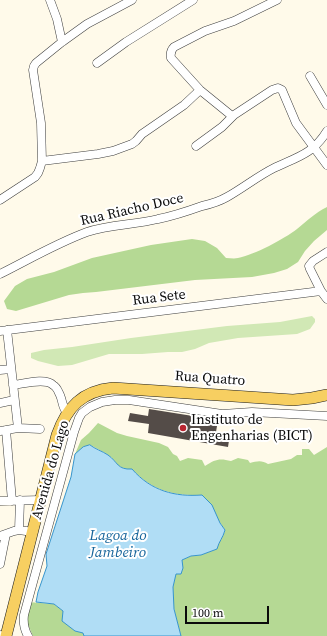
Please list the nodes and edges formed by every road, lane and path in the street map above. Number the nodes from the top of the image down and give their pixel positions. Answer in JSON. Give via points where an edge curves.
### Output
{"nodes":[{"id":1,"x":50,"y":0,"type":"edge"},
{"id":2,"x":132,"y":0,"type":"edge"},
{"id":3,"x":193,"y":0,"type":"edge"},
{"id":4,"x":277,"y":0,"type":"edge"},
{"id":5,"x":62,"y":42,"type":"junction"},
{"id":6,"x":97,"y":63,"type":"dead end"},
{"id":7,"x":310,"y":76,"type":"dead end"},
{"id":8,"x":200,"y":90,"type":"junction"},
{"id":9,"x":327,"y":105,"type":"edge"},
{"id":10,"x":232,"y":116,"type":"junction"},
{"id":11,"x":327,"y":131,"type":"edge"},
{"id":12,"x":196,"y":146,"type":"dead end"},
{"id":13,"x":314,"y":147,"type":"junction"},
{"id":14,"x":42,"y":161,"type":"junction"},
{"id":15,"x":327,"y":165,"type":"edge"},
{"id":16,"x":0,"y":200,"type":"edge"},
{"id":17,"x":327,"y":252,"type":"edge"},
{"id":18,"x":0,"y":274,"type":"edge"},
{"id":19,"x":322,"y":290,"type":"junction"},
{"id":20,"x":327,"y":298,"type":"edge"},
{"id":21,"x":3,"y":331,"type":"edge"},
{"id":22,"x":11,"y":369,"type":"junction"},
{"id":23,"x":0,"y":370,"type":"edge"},
{"id":24,"x":13,"y":385,"type":"junction"},
{"id":25,"x":327,"y":395,"type":"edge"},
{"id":26,"x":14,"y":400,"type":"junction"},
{"id":27,"x":0,"y":403,"type":"edge"},
{"id":28,"x":67,"y":413,"type":"junction"},
{"id":29,"x":327,"y":416,"type":"edge"},
{"id":30,"x":18,"y":428,"type":"junction"},
{"id":31,"x":40,"y":429,"type":"dead end"},
{"id":32,"x":3,"y":431,"type":"edge"},
{"id":33,"x":16,"y":500,"type":"junction"},
{"id":34,"x":41,"y":500,"type":"junction"},
{"id":35,"x":0,"y":501,"type":"edge"},
{"id":36,"x":19,"y":530,"type":"junction"},
{"id":37,"x":33,"y":532,"type":"junction"},
{"id":38,"x":3,"y":535,"type":"edge"},
{"id":39,"x":0,"y":564,"type":"edge"},
{"id":40,"x":6,"y":636,"type":"edge"},
{"id":41,"x":28,"y":636,"type":"edge"}],
"edges":[{"from":1,"to":5,"type":"street"},
{"from":2,"to":5,"type":"street","via":[[87,24]]},
{"from":3,"to":6,"type":"street"},
{"from":4,"to":8,"type":"street","via":[[234,21],[205,31],[172,49],[171,58]]},
{"from":5,"to":14,"type":"street","via":[[36,63],[34,68],[41,124]]},
{"from":7,"to":9,"type":"street"},
{"from":8,"to":10,"type":"street"},
{"from":8,"to":14,"type":"street","via":[[132,144],[103,153]]},
{"from":10,"to":12,"type":"street","via":[[222,127]]},
{"from":10,"to":13,"type":"street","via":[[278,88],[282,90],[296,123]]},
{"from":11,"to":13,"type":"street","name":"Rua Riacho Doce"},
{"from":13,"to":15,"type":"street"},
{"from":13,"to":18,"type":"street","name":"Rua Riacho Doce","via":[[309,152],[273,168],[226,198],[159,219],[87,232]]},
{"from":14,"to":16,"type":"street","via":[[35,177]]},
{"from":17,"to":19,"type":"street","via":[[309,266]]},
{"from":19,"to":20,"type":"street"},
{"from":19,"to":21,"type":"street","name":"Rua Sete"},
{"from":21,"to":22,"type":"street"},
{"from":22,"to":23,"type":"street"},
{"from":22,"to":24,"type":"street"},
{"from":24,"to":26,"type":"street"},
{"from":24,"to":28,"type":"street","via":[[43,381],[52,383],[58,390]]},
{"from":25,"to":28,"type":"main road","name":"Rua Quatro","via":[[287,400],[113,388],[91,393]]},
{"from":26,"to":27,"type":"street"},
{"from":26,"to":30,"type":"street"},
{"from":28,"to":34,"type":"main road","via":[[57,435]]},
{"from":29,"to":41,"type":"street","name":"Avenida do Lago","via":[[252,412],[222,414],[129,400],[108,401],[90,407],[82,413],[74,432],[24,615],[24,630]]},
{"from":30,"to":31,"type":"street"},
{"from":30,"to":32,"type":"street"},
{"from":32,"to":33,"type":"street"},
{"from":33,"to":34,"type":"street"},
{"from":33,"to":35,"type":"street"},
{"from":33,"to":36,"type":"street"},
{"from":34,"to":37,"type":"main road"},
{"from":36,"to":37,"type":"street"},
{"from":36,"to":38,"type":"street"},
{"from":37,"to":40,"type":"main road"},
{"from":38,"to":39,"type":"street"}]}
